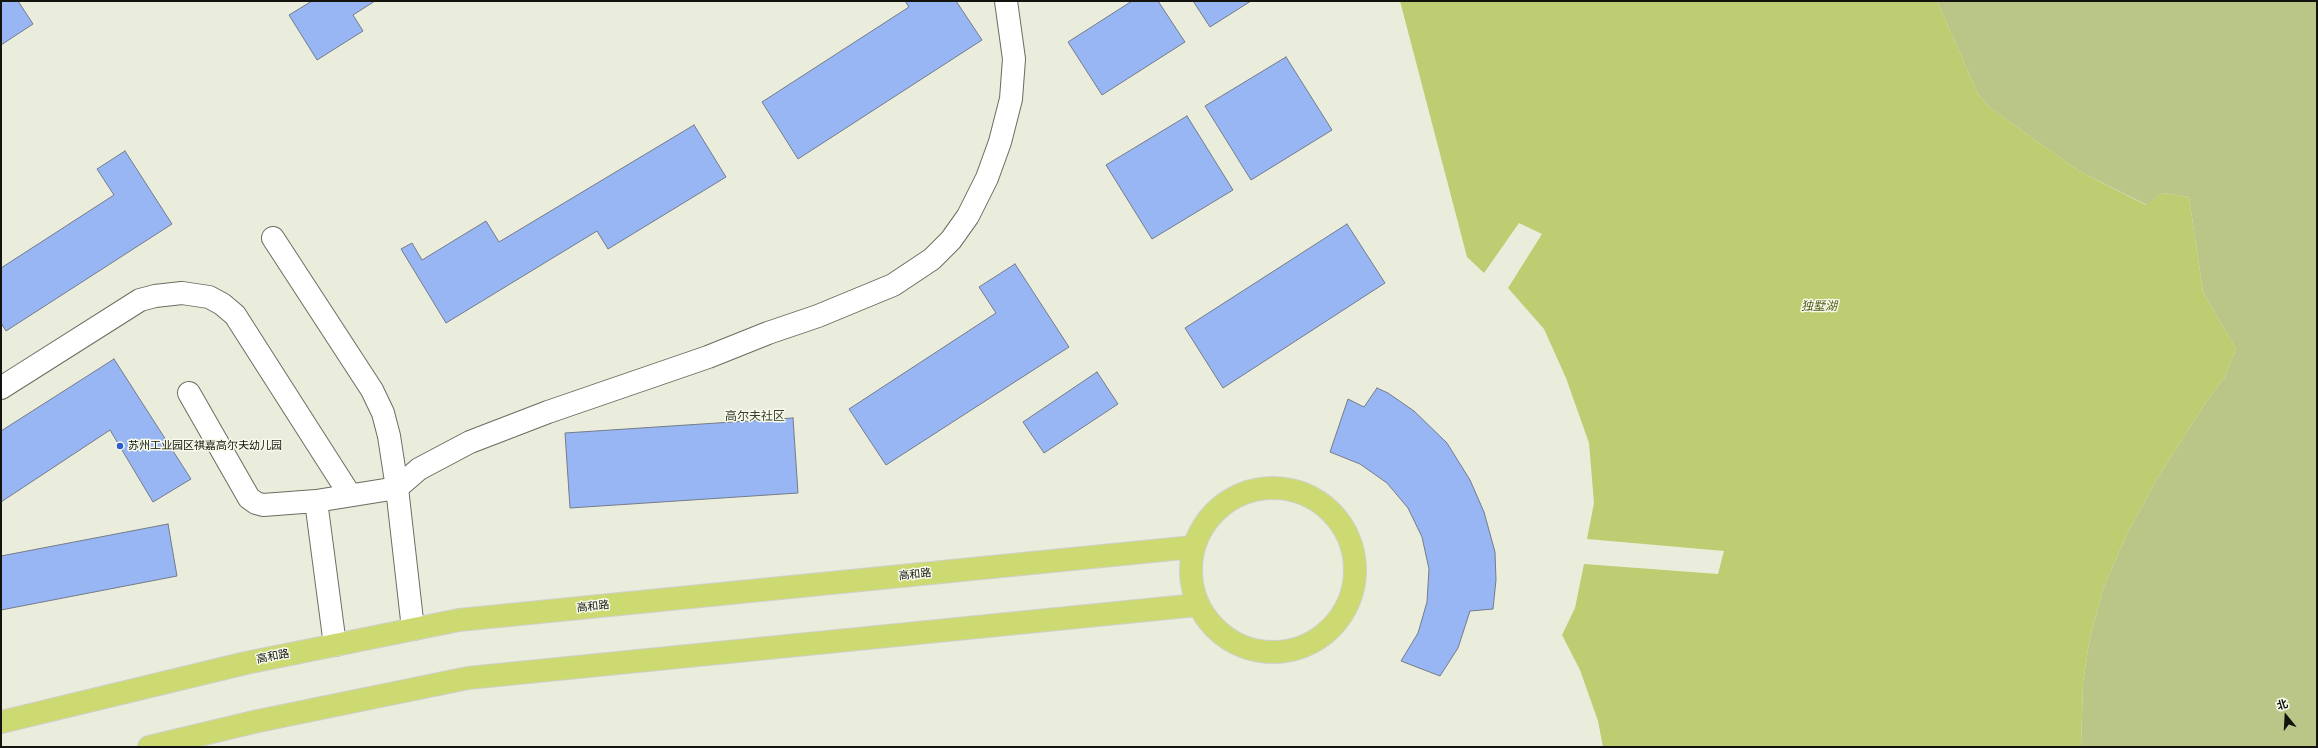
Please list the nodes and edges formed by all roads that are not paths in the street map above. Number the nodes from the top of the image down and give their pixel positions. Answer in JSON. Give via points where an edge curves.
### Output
{"nodes":[{"id":1,"x":1006,"y":1,"type":"edge"},
{"id":2,"x":272,"y":238,"type":"dead end"},
{"id":3,"x":1,"y":388,"type":"edge"},
{"id":4,"x":189,"y":393,"type":"dead end"},
{"id":5,"x":397,"y":488,"type":"junction"},
{"id":6,"x":350,"y":495,"type":"junction"},
{"id":7,"x":316,"y":501,"type":"junction"},
{"id":8,"x":1193,"y":548,"type":"junction"},
{"id":9,"x":1198,"y":605,"type":"junction"},
{"id":10,"x":413,"y":629,"type":"junction"},
{"id":11,"x":335,"y":645,"type":"junction"},
{"id":12,"x":1,"y":722,"type":"edge"},
{"id":13,"x":149,"y":747,"type":"edge"}],
"edges":[{"from":1,"to":5,"type":"street","via":[[1014,59],[1011,100],[1000,142],[987,178],[968,216],[951,240],[932,259],[893,285],[818,316],[470,442],[419,469]]},
{"from":2,"to":5,"type":"street","via":[[372,390],[383,413],[389,436]]},
{"from":3,"to":6,"type":"street","via":[[140,300],[182,293],[209,297],[235,315]]},
{"from":4,"to":7,"type":"street","via":[[249,498],[263,505]]},
{"from":5,"to":6,"type":"street"},
{"from":5,"to":10,"type":"street"},
{"from":6,"to":7,"type":"street"},
{"from":7,"to":11,"type":"street"},
{"from":8,"to":9,"type":"main road","via":[[1190,576]]},
{"from":8,"to":9,"type":"main road","via":[[1207,520],[1230,500],[1259,488],[1289,489],[1318,501],[1340,521],[1354,549],[1356,579],[1346,608],[1327,632],[1301,648],[1270,653],[1240,646],[1215,630]]},
{"from":8,"to":10,"type":"main road","name":"高和路","via":[[459,620]]},
{"from":9,"to":13,"type":"main road","via":[[468,678],[258,721]]},
{"from":10,"to":11,"type":"main road","name":"高和路"},
{"from":11,"to":12,"type":"main road","name":"高和路","via":[[246,663]]}]}
